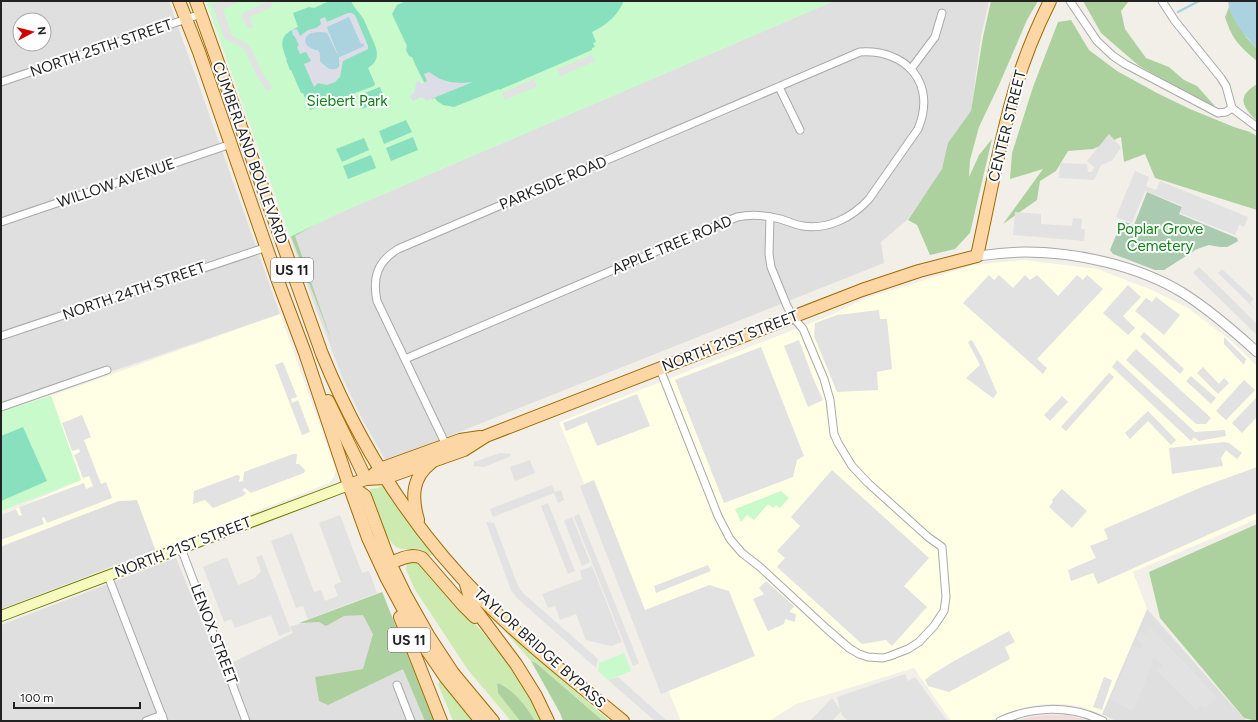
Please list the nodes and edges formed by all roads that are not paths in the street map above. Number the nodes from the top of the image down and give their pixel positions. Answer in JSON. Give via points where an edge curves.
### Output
{"nodes":[{"id":1,"x":179,"y":1,"type":"edge"},
{"id":2,"x":196,"y":1,"type":"edge"},
{"id":3,"x":1050,"y":1,"type":"edge"},
{"id":4,"x":1070,"y":1,"type":"edge"},
{"id":5,"x":1162,"y":1,"type":"edge"},
{"id":6,"x":942,"y":13,"type":"dead end"},
{"id":7,"x":201,"y":14,"type":"junction"},
{"id":8,"x":185,"y":19,"type":"junction"},
{"id":9,"x":911,"y":69,"type":"junction"},
{"id":10,"x":208,"y":79,"type":"junction"},
{"id":11,"x":1,"y":82,"type":"edge"},
{"id":12,"x":779,"y":87,"type":"junction"},
{"id":13,"x":1232,"y":108,"type":"junction"},
{"id":14,"x":1257,"y":127,"type":"edge"},
{"id":15,"x":800,"y":130,"type":"dead end"},
{"id":16,"x":231,"y":144,"type":"junction"},
{"id":17,"x":250,"y":148,"type":"junction"},
{"id":18,"x":770,"y":217,"type":"junction"},
{"id":19,"x":1,"y":222,"type":"edge"},
{"id":20,"x":267,"y":246,"type":"junction"},
{"id":21,"x":977,"y":256,"type":"junction"},
{"id":22,"x":793,"y":317,"type":"junction"},
{"id":23,"x":1,"y":336,"type":"edge"},
{"id":24,"x":1257,"y":352,"type":"edge"},
{"id":25,"x":305,"y":353,"type":"junction"},
{"id":26,"x":405,"y":359,"type":"junction"},
{"id":27,"x":660,"y":369,"type":"junction"},
{"id":28,"x":108,"y":370,"type":"dead end"},
{"id":29,"x":1,"y":407,"type":"edge"},
{"id":30,"x":486,"y":436,"type":"junction"},
{"id":31,"x":446,"y":445,"type":"junction"},
{"id":32,"x":434,"y":460,"type":"junction"},
{"id":33,"x":382,"y":474,"type":"junction"},
{"id":34,"x":366,"y":479,"type":"junction"},
{"id":35,"x":349,"y":485,"type":"junction"},
{"id":36,"x":420,"y":527,"type":"junction"},
{"id":37,"x":181,"y":548,"type":"junction"},
{"id":38,"x":377,"y":558,"type":"junction"},
{"id":39,"x":390,"y":563,"type":"junction"},
{"id":40,"x":108,"y":576,"type":"junction"},
{"id":41,"x":465,"y":580,"type":"junction"},
{"id":42,"x":1,"y":616,"type":"edge"},
{"id":43,"x":503,"y":646,"type":"junction"},
{"id":44,"x":397,"y":686,"type":"dead end"},
{"id":45,"x":163,"y":718,"type":"edge"},
{"id":46,"x":146,"y":721,"type":"edge"},
{"id":47,"x":246,"y":721,"type":"edge"},
{"id":48,"x":411,"y":721,"type":"edge"},
{"id":49,"x":441,"y":721,"type":"edge"},
{"id":50,"x":481,"y":721,"type":"edge"},
{"id":51,"x":493,"y":721,"type":"edge"},
{"id":52,"x":548,"y":721,"type":"edge"},
{"id":53,"x":622,"y":721,"type":"edge"},
{"id":54,"x":1000,"y":721,"type":"edge"},
{"id":55,"x":1103,"y":721,"type":"edge"}],
"edges":[{"from":1,"to":8,"type":"main road","name":"CUMBERLAND BOULEVARD","number":"US 11"},
{"from":2,"to":7,"type":"main road","name":"CUMBERLAND BOULEVARD","number":"US 11"},
{"from":3,"to":21,"type":"main road","name":"CENTER STREET","via":[[1034,35],[1015,88]]},
{"from":4,"to":13,"type":"street","via":[[1097,41],[1113,56],[1218,113]]},
{"from":5,"to":13,"type":"street","via":[[1221,78]]},
{"from":6,"to":9,"type":"street","via":[[935,37]]},
{"from":7,"to":8,"type":"street","name":"NORTH 25TH STREET"},
{"from":7,"to":17,"type":"main road","name":"CUMBERLAND BOULEVARD","number":"US 11"},
{"from":8,"to":10,"type":"main road","name":"CUMBERLAND BOULEVARD","number":"US 11"},
{"from":8,"to":11,"type":"street","name":"NORTH 25TH STREET"},
{"from":9,"to":12,"type":"street","name":"PARKSIDE ROAD","via":[[889,55],[860,52]]},
{"from":9,"to":18,"type":"street","name":"APPLE TREE ROAD","via":[[923,92],[922,120],[909,143],[862,207],[841,220],[821,226],[802,226]]},
{"from":10,"to":16,"type":"main road","name":"CUMBERLAND BOULEVARD","number":"US 11"},
{"from":10,"to":17,"type":"main road","via":[[222,96],[236,135]]},
{"from":12,"to":15,"type":"street"},
{"from":12,"to":26,"type":"street","name":"PARKSIDE ROAD","via":[[398,248],[378,269],[375,291],[377,301]]},
{"from":13,"to":14,"type":"street"},
{"from":16,"to":19,"type":"street","name":"WILLOW AVENUE"},
{"from":16,"to":20,"type":"main road","name":"CUMBERLAND BOULEVARD","number":"US 11"},
{"from":17,"to":33,"type":"main road","name":"CUMBERLAND BOULEVARD","number":"US 11","via":[[322,354],[350,417]]},
{"from":18,"to":22,"type":"street","via":[[769,260]]},
{"from":18,"to":26,"type":"street","name":"APPLE TREE ROAD","via":[[747,215],[729,220]]},
{"from":20,"to":23,"type":"street","name":"NORTH 24TH STREET"},
{"from":20,"to":25,"type":"main road","name":"CUMBERLAND BOULEVARD","number":"US 11"},
{"from":21,"to":22,"type":"main road","name":"NORTH 21ST STREET","via":[[898,278]]},
{"from":21,"to":24,"type":"street","via":[[1041,252],[1101,260],[1124,267],[1154,279],[1204,307]]},
{"from":22,"to":27,"type":"main road","name":"NORTH 21ST STREET"},
{"from":22,"to":27,"type":"street","via":[[803,329],[824,379],[830,400],[834,434],[842,452],[877,492],[942,547],[946,597],[944,611],[919,642],[908,649],[883,658],[868,657],[849,648],[730,540],[718,516]]},
{"from":25,"to":34,"type":"main road"},
{"from":25,"to":35,"type":"main road","name":"CUMBERLAND BOULEVARD","number":"US 11"},
{"from":26,"to":31,"type":"street","name":"PARKSIDE ROAD"},
{"from":27,"to":30,"type":"main road","name":"NORTH 21ST STREET"},
{"from":28,"to":29,"type":"street"},
{"from":30,"to":31,"type":"main road","name":"NORTH 21ST STREET"},
{"from":30,"to":32,"type":"main road","name":"NORTH 21ST STREET","via":[[464,450]]},
{"from":31,"to":33,"type":"main road","name":"NORTH 21ST STREET"},
{"from":32,"to":33,"type":"main road","name":"NORTH 21ST STREET"},
{"from":32,"to":36,"type":"main road","via":[[420,473],[414,488],[414,503]]},
{"from":33,"to":34,"type":"main road","name":"NORTH 21ST STREET"},
{"from":33,"to":36,"type":"main road","name":"TAYLOR BRIDGE BYPASS","number":"US 11"},
{"from":34,"to":35,"type":"main road","name":"NORTH 21ST STREET"},
{"from":35,"to":37,"type":"main road","name":"NORTH 21ST STREET"},
{"from":35,"to":38,"type":"main road","number":"US 11"},
{"from":35,"to":39,"type":"main road","via":[[365,496]]},
{"from":36,"to":41,"type":"main road","name":"TAYLOR BRIDGE BYPASS","number":"US 11"},
{"from":37,"to":40,"type":"main road","name":"NORTH 21ST STREET"},
{"from":37,"to":47,"type":"street","name":"LENOX STREET"},
{"from":38,"to":49,"type":"main road","number":"US 11"},
{"from":38,"to":50,"type":"main road","via":[[429,653]]},
{"from":39,"to":43,"type":"main road","via":[[410,556],[422,558],[462,605]]},
{"from":39,"to":51,"type":"main road","via":[[416,616],[436,648],[467,691]]},
{"from":40,"to":42,"type":"main road","name":"NORTH 21ST STREET"},
{"from":40,"to":45,"type":"street"},
{"from":41,"to":43,"type":"main road","number":"US 11","via":[[475,609]]},
{"from":41,"to":53,"type":"main road","name":"TAYLOR BRIDGE BYPASS","via":[[525,640]]},
{"from":43,"to":52,"type":"main road","number":"US 11","via":[[528,682]]},
{"from":44,"to":48,"type":"street"},
{"from":45,"to":46,"type":"street"},
{"from":54,"to":55,"type":"street","via":[[1040,710],[1055,709],[1083,713]]}]}
